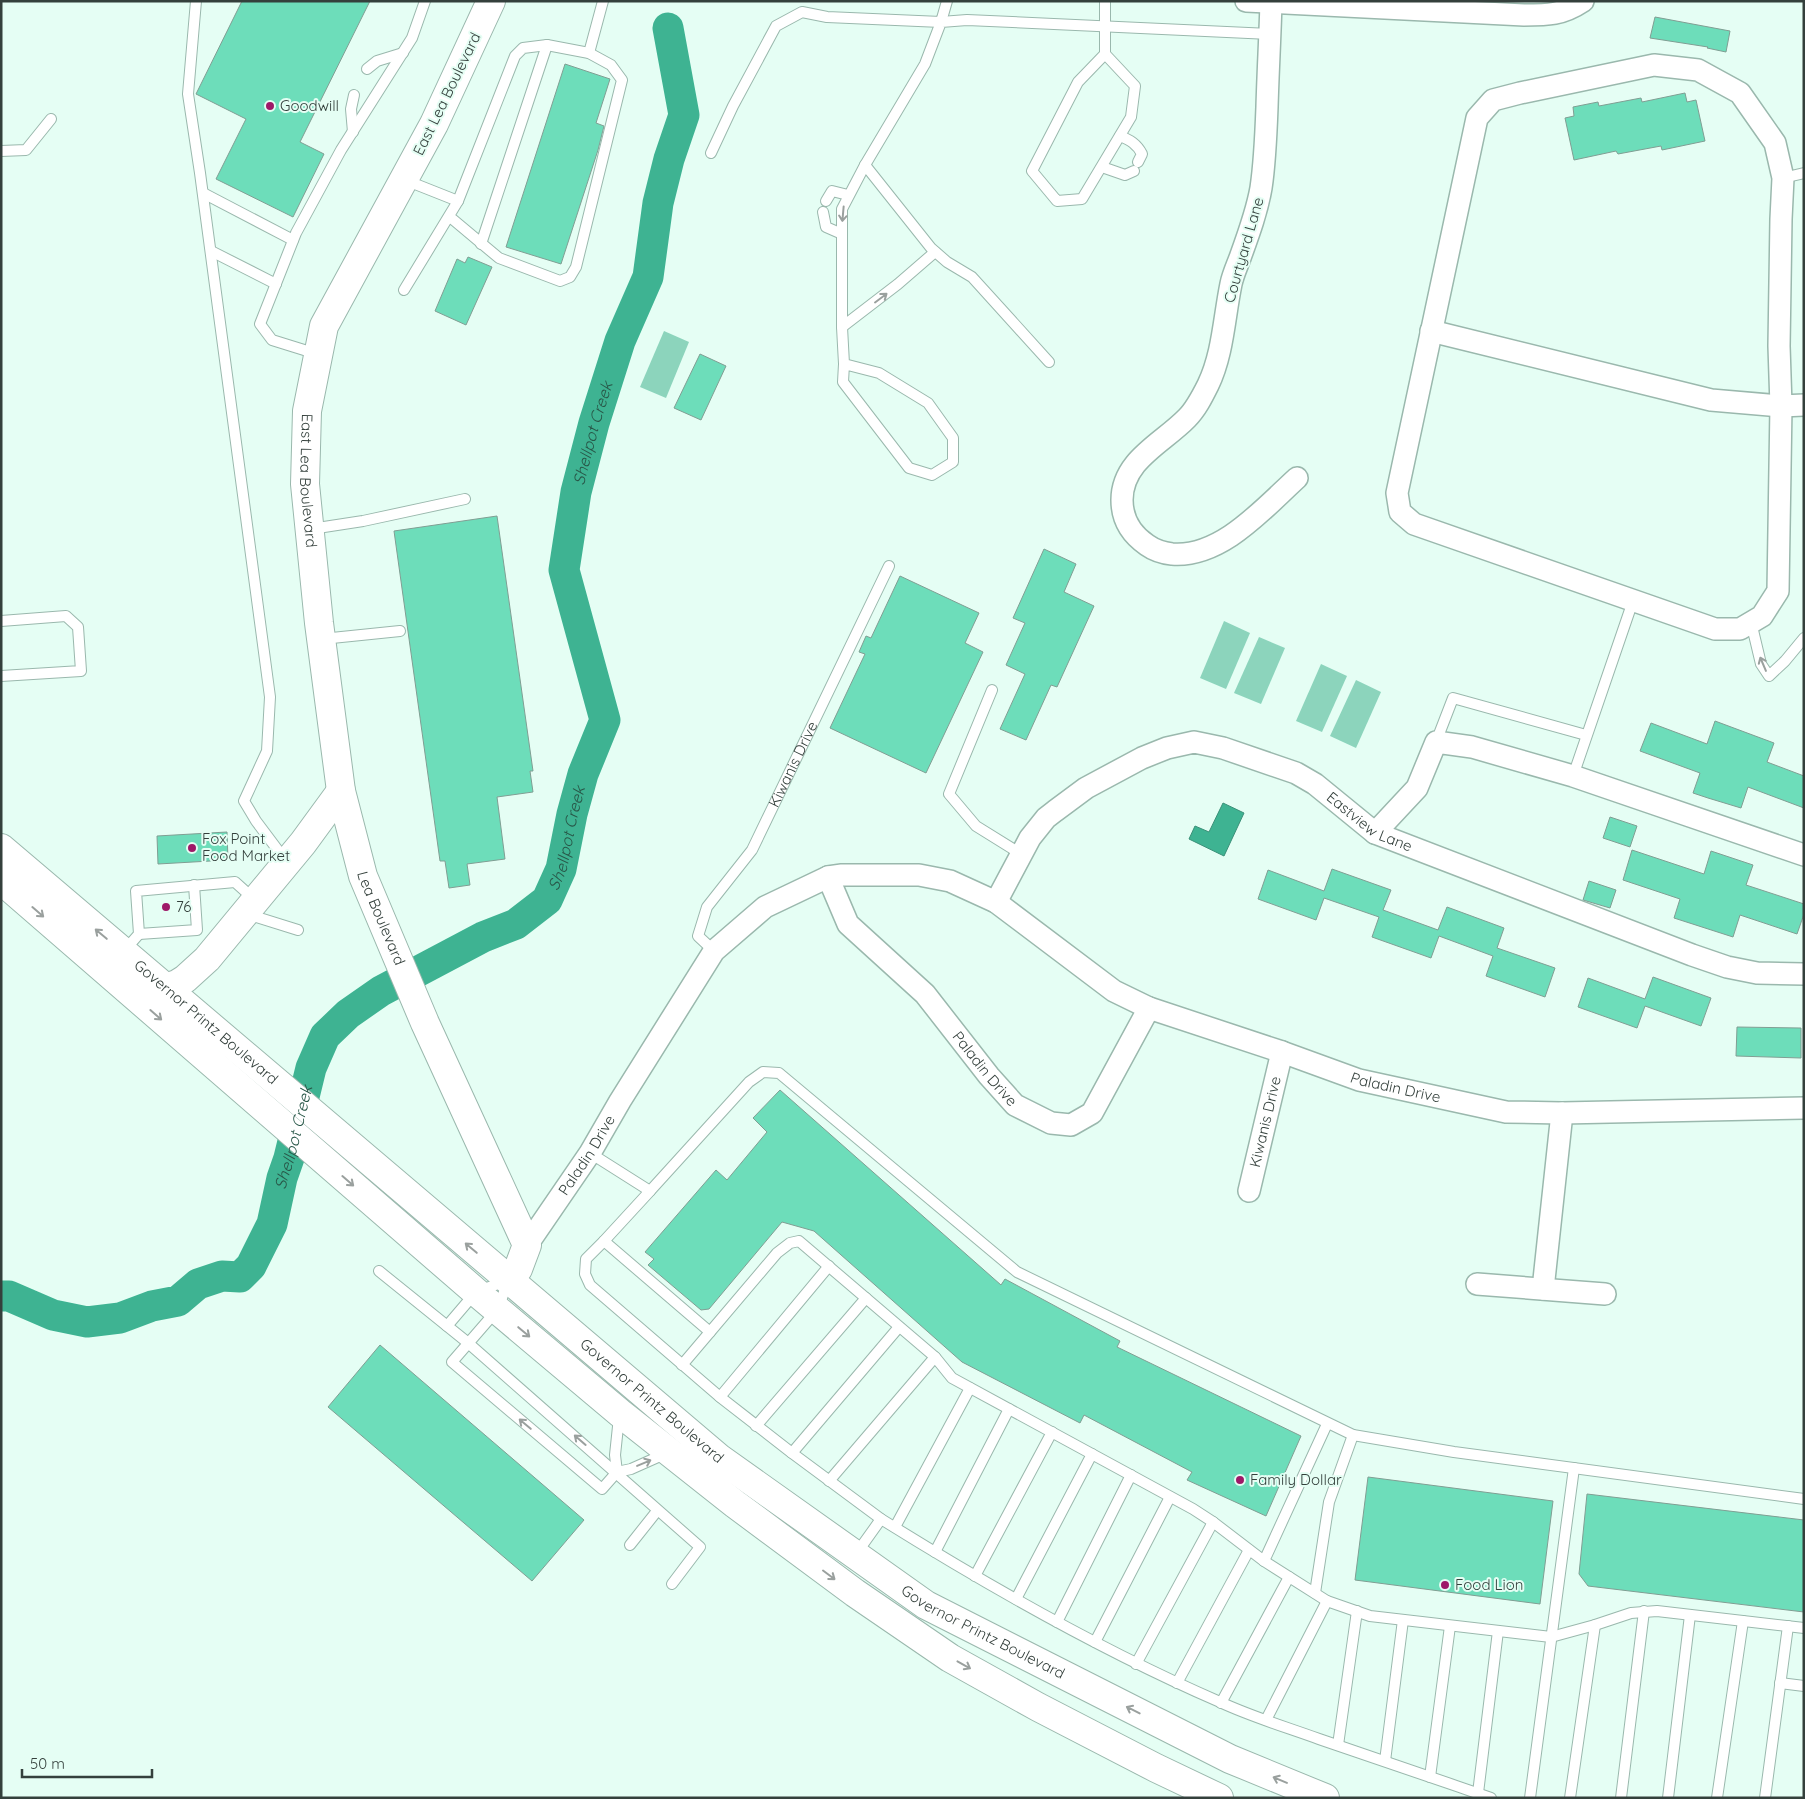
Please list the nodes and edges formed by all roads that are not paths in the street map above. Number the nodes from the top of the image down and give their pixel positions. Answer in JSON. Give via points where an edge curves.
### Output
{"nodes":[{"id":1,"x":196,"y":1,"type":"edge"},
{"id":2,"x":424,"y":1,"type":"edge"},
{"id":3,"x":491,"y":1,"type":"edge"},
{"id":4,"x":602,"y":1,"type":"edge"},
{"id":5,"x":947,"y":1,"type":"edge"},
{"id":6,"x":1105,"y":1,"type":"edge"},
{"id":7,"x":1246,"y":1,"type":"edge"},
{"id":8,"x":1583,"y":1,"type":"edge"},
{"id":9,"x":1271,"y":2,"type":"edge"},
{"id":10,"x":941,"y":22,"type":"junction"},
{"id":11,"x":1105,"y":26,"type":"junction"},
{"id":12,"x":1270,"y":34,"type":"junction"},
{"id":13,"x":547,"y":45,"type":"junction"},
{"id":14,"x":589,"y":52,"type":"junction"},
{"id":15,"x":403,"y":53,"type":"junction"},
{"id":16,"x":1105,"y":54,"type":"junction"},
{"id":17,"x":367,"y":69,"type":"dead end"},
{"id":18,"x":354,"y":95,"type":"dead end"},
{"id":19,"x":51,"y":119,"type":"dead end"},
{"id":20,"x":353,"y":132,"type":"junction"},
{"id":21,"x":1120,"y":136,"type":"junction"},
{"id":22,"x":1,"y":152,"type":"edge"},
{"id":23,"x":711,"y":153,"type":"dead end"},
{"id":24,"x":865,"y":165,"type":"junction"},
{"id":25,"x":1102,"y":167,"type":"junction"},
{"id":26,"x":1804,"y":173,"type":"edge"},
{"id":27,"x":1783,"y":178,"type":"junction"},
{"id":28,"x":404,"y":180,"type":"junction"},
{"id":29,"x":203,"y":193,"type":"junction"},
{"id":30,"x":848,"y":194,"type":"junction"},
{"id":31,"x":458,"y":201,"type":"junction"},
{"id":32,"x":826,"y":201,"type":"dead end"},
{"id":33,"x":823,"y":212,"type":"dead end"},
{"id":34,"x":450,"y":217,"type":"junction"},
{"id":35,"x":842,"y":234,"type":"junction"},
{"id":36,"x":293,"y":240,"type":"junction"},
{"id":37,"x":481,"y":244,"type":"junction"},
{"id":38,"x":211,"y":251,"type":"junction"},
{"id":39,"x":935,"y":252,"type":"junction"},
{"id":40,"x":276,"y":284,"type":"junction"},
{"id":41,"x":404,"y":290,"type":"dead end"},
{"id":42,"x":842,"y":327,"type":"junction"},
{"id":43,"x":1431,"y":331,"type":"junction"},
{"id":44,"x":318,"y":354,"type":"junction"},
{"id":45,"x":1049,"y":362,"type":"dead end"},
{"id":46,"x":844,"y":364,"type":"junction"},
{"id":47,"x":1804,"y":405,"type":"edge"},
{"id":48,"x":1781,"y":406,"type":"junction"},
{"id":49,"x":1297,"y":478,"type":"dead end"},
{"id":50,"x":465,"y":499,"type":"dead end"},
{"id":51,"x":310,"y":529,"type":"junction"},
{"id":52,"x":889,"y":566,"type":"dead end"},
{"id":53,"x":1633,"y":601,"type":"junction"},
{"id":54,"x":1,"y":621,"type":"edge"},
{"id":55,"x":1751,"y":622,"type":"junction"},
{"id":56,"x":400,"y":631,"type":"dead end"},
{"id":57,"x":1804,"y":638,"type":"edge"},
{"id":58,"x":321,"y":639,"type":"junction"},
{"id":59,"x":1,"y":676,"type":"edge"},
{"id":60,"x":992,"y":690,"type":"dead end"},
{"id":61,"x":1586,"y":735,"type":"junction"},
{"id":62,"x":1436,"y":742,"type":"junction"},
{"id":63,"x":1573,"y":776,"type":"junction"},
{"id":64,"x":341,"y":792,"type":"junction"},
{"id":65,"x":1375,"y":833,"type":"junction"},
{"id":66,"x":1021,"y":854,"type":"junction"},
{"id":67,"x":1804,"y":855,"type":"edge"},
{"id":68,"x":287,"y":862,"type":"junction"},
{"id":69,"x":4,"y":864,"type":"edge"},
{"id":70,"x":828,"y":878,"type":"junction"},
{"id":71,"x":194,"y":885,"type":"junction"},
{"id":72,"x":996,"y":902,"type":"junction"},
{"id":73,"x":251,"y":907,"type":"junction"},
{"id":74,"x":298,"y":930,"type":"dead end"},
{"id":75,"x":208,"y":938,"type":"junction"},
{"id":76,"x":714,"y":951,"type":"junction"},
{"id":77,"x":123,"y":953,"type":"junction"},
{"id":78,"x":1804,"y":974,"type":"edge"},
{"id":79,"x":165,"y":988,"type":"junction"},
{"id":80,"x":1149,"y":1008,"type":"junction"},
{"id":81,"x":1282,"y":1052,"type":"junction"},
{"id":82,"x":1804,"y":1108,"type":"edge"},
{"id":83,"x":1562,"y":1113,"type":"junction"},
{"id":84,"x":590,"y":1153,"type":"junction"},
{"id":85,"x":650,"y":1191,"type":"junction"},
{"id":86,"x":1249,"y":1191,"type":"dead end"},
{"id":87,"x":604,"y":1240,"type":"junction"},
{"id":88,"x":527,"y":1245,"type":"junction"},
{"id":89,"x":829,"y":1266,"type":"junction"},
{"id":90,"x":379,"y":1272,"type":"dead end"},
{"id":91,"x":508,"y":1280,"type":"junction"},
{"id":92,"x":1477,"y":1284,"type":"dead end"},
{"id":93,"x":1543,"y":1289,"type":"junction"},
{"id":94,"x":476,"y":1292,"type":"junction"},
{"id":95,"x":1605,"y":1294,"type":"dead end"},
{"id":96,"x":866,"y":1298,"type":"junction"},
{"id":97,"x":498,"y":1309,"type":"junction"},
{"id":98,"x":447,"y":1326,"type":"junction"},
{"id":99,"x":899,"y":1326,"type":"junction"},
{"id":100,"x":710,"y":1332,"type":"junction"},
{"id":101,"x":467,"y":1342,"type":"junction"},
{"id":102,"x":935,"y":1357,"type":"junction"},
{"id":103,"x":682,"y":1365,"type":"junction"},
{"id":104,"x":970,"y":1388,"type":"junction"},
{"id":105,"x":720,"y":1397,"type":"junction"},
{"id":106,"x":1009,"y":1409,"type":"junction"},
{"id":107,"x":620,"y":1413,"type":"junction"},
{"id":108,"x":1327,"y":1424,"type":"junction"},
{"id":109,"x":756,"y":1426,"type":"junction"},
{"id":110,"x":1052,"y":1432,"type":"junction"},
{"id":111,"x":1353,"y":1435,"type":"junction"},
{"id":112,"x":670,"y":1452,"type":"junction"},
{"id":113,"x":792,"y":1453,"type":"junction"},
{"id":114,"x":1092,"y":1454,"type":"junction"},
{"id":115,"x":1574,"y":1468,"type":"junction"},
{"id":116,"x":616,"y":1472,"type":"junction"},
{"id":117,"x":1131,"y":1475,"type":"junction"},
{"id":118,"x":829,"y":1481,"type":"junction"},
{"id":119,"x":1170,"y":1497,"type":"junction"},
{"id":120,"x":1804,"y":1499,"type":"edge"},
{"id":121,"x":657,"y":1511,"type":"junction"},
{"id":122,"x":881,"y":1518,"type":"junction"},
{"id":123,"x":1213,"y":1522,"type":"junction"},
{"id":124,"x":895,"y":1527,"type":"junction"},
{"id":125,"x":630,"y":1545,"type":"dead end"},
{"id":126,"x":1249,"y":1550,"type":"junction"},
{"id":127,"x":935,"y":1552,"type":"junction"},
{"id":128,"x":855,"y":1555,"type":"junction"},
{"id":129,"x":1264,"y":1561,"type":"junction"},
{"id":130,"x":975,"y":1576,"type":"junction"},
{"id":131,"x":1288,"y":1577,"type":"junction"},
{"id":132,"x":672,"y":1584,"type":"dead end"},
{"id":133,"x":1316,"y":1593,"type":"junction"},
{"id":134,"x":1016,"y":1599,"type":"junction"},
{"id":135,"x":1327,"y":1601,"type":"junction"},
{"id":136,"x":1357,"y":1611,"type":"junction"},
{"id":137,"x":1644,"y":1611,"type":"junction"},
{"id":138,"x":1690,"y":1615,"type":"junction"},
{"id":139,"x":1403,"y":1620,"type":"junction"},
{"id":140,"x":1743,"y":1621,"type":"junction"},
{"id":141,"x":1057,"y":1622,"type":"junction"},
{"id":142,"x":1595,"y":1625,"type":"junction"},
{"id":143,"x":1450,"y":1626,"type":"junction"},
{"id":144,"x":1788,"y":1626,"type":"junction"},
{"id":145,"x":1804,"y":1628,"type":"edge"},
{"id":146,"x":1498,"y":1631,"type":"junction"},
{"id":147,"x":1551,"y":1637,"type":"junction"},
{"id":148,"x":1095,"y":1642,"type":"junction"},
{"id":149,"x":1136,"y":1664,"type":"junction"},
{"id":150,"x":1177,"y":1683,"type":"junction"},
{"id":151,"x":1780,"y":1683,"type":"junction"},
{"id":152,"x":1804,"y":1686,"type":"edge"},
{"id":153,"x":1221,"y":1703,"type":"junction"},
{"id":154,"x":1266,"y":1720,"type":"junction"},
{"id":155,"x":1338,"y":1745,"type":"junction"},
{"id":156,"x":1384,"y":1761,"type":"junction"},
{"id":157,"x":1430,"y":1777,"type":"junction"},
{"id":158,"x":1478,"y":1793,"type":"junction"},
{"id":159,"x":1219,"y":1798,"type":"edge"},
{"id":160,"x":1325,"y":1798,"type":"edge"},
{"id":161,"x":1491,"y":1798,"type":"edge"},
{"id":162,"x":1530,"y":1798,"type":"edge"},
{"id":163,"x":1570,"y":1798,"type":"edge"},
{"id":164,"x":1621,"y":1798,"type":"edge"},
{"id":165,"x":1668,"y":1798,"type":"edge"},
{"id":166,"x":1717,"y":1798,"type":"edge"},
{"id":167,"x":1765,"y":1798,"type":"edge"}],
"edges":[{"from":1,"to":29,"type":"lane","via":[[188,94]]},
{"from":2,"to":15,"type":"lane","via":[[412,38]]},
{"from":3,"to":28,"type":"main road","name":"East Lea Boulevard","via":[[434,124]]},
{"from":4,"to":14,"type":"lane"},
{"from":5,"to":10,"type":"lane"},
{"from":6,"to":11,"type":"lane"},
{"from":7,"to":9,"type":"street"},
{"from":8,"to":9,"type":"street","via":[[1572,9],[1555,14],[1524,15]]},
{"from":9,"to":12,"type":"street","name":"Courtyard Lane"},
{"from":10,"to":11,"type":"lane","via":[[967,20]]},
{"from":10,"to":23,"type":"lane","via":[[802,12],[776,26]]},
{"from":10,"to":24,"type":"lane","via":[[925,64]]},
{"from":11,"to":12,"type":"lane"},
{"from":11,"to":16,"type":"lane"},
{"from":12,"to":49,"type":"street","name":"Courtyard Lane","via":[[1261,186],[1256,212],[1232,282],[1218,362],[1201,399],[1188,417],[1135,463],[1128,473],[1122,498],[1123,513],[1139,540],[1164,553],[1183,555],[1219,544]]},
{"from":13,"to":14,"type":"lane"},
{"from":13,"to":31,"type":"lane","via":[[523,48],[515,56]]},
{"from":13,"to":37,"type":"lane"},
{"from":14,"to":37,"type":"lane","via":[[611,65],[622,80],[576,267],[570,277],[560,281],[498,258]]},
{"from":15,"to":17,"type":"lane","via":[[377,61]]},
{"from":15,"to":20,"type":"lane"},
{"from":16,"to":21,"type":"lane","via":[[1134,86],[1131,117]]},
{"from":16,"to":25,"type":"lane","via":[[1078,82],[1032,171],[1057,201],[1082,199]]},
{"from":18,"to":20,"type":"lane","via":[[351,109]]},
{"from":19,"to":22,"type":"lane","via":[[26,150]]},
{"from":20,"to":36,"type":"lane"},
{"from":21,"to":25,"type":"lane"},
{"from":21,"to":25,"type":"lane","via":[[1139,148],[1142,154],[1136,166],[1124,175]]},
{"from":24,"to":30,"type":"lane"},
{"from":24,"to":39,"type":"lane"},
{"from":26,"to":27,"type":"lane"},
{"from":27,"to":43,"type":"street","via":[[1775,143],[1740,93],[1698,70],[1654,65],[1493,100],[1477,118]]},
{"from":27,"to":48,"type":"street","via":[[1779,337]]},
{"from":28,"to":31,"type":"lane"},
{"from":28,"to":44,"type":"main road","name":"East Lea Boulevard","via":[[324,326]]},
{"from":29,"to":36,"type":"lane"},
{"from":29,"to":38,"type":"lane"},
{"from":30,"to":32,"type":"lane","via":[[832,191]]},
{"from":30,"to":35,"type":"lane","one_way":true,"via":[[842,209]]},
{"from":31,"to":34,"type":"lane"},
{"from":33,"to":35,"type":"lane","via":[[826,227]]},
{"from":34,"to":37,"type":"lane"},
{"from":34,"to":41,"type":"lane"},
{"from":35,"to":42,"type":"lane"},
{"from":36,"to":40,"type":"lane"},
{"from":38,"to":40,"type":"lane"},
{"from":38,"to":68,"type":"lane","via":[[270,697],[267,751],[244,801]]},
{"from":42,"to":39,"type":"lane","one_way":true},
{"from":39,"to":45,"type":"lane","via":[[972,277]]},
{"from":40,"to":44,"type":"lane","via":[[260,324],[272,340]]},
{"from":42,"to":46,"type":"lane"},
{"from":43,"to":48,"type":"street","via":[[1711,400]]},
{"from":43,"to":53,"type":"street","via":[[1396,494],[1400,512],[1414,524]]},
{"from":44,"to":51,"type":"main road","name":"East Lea Boulevard","via":[[306,411],[305,484]]},
{"from":46,"to":46,"type":"lane","via":[[879,372],[928,403],[953,438],[953,462],[932,475],[910,468],[843,382]]},
{"from":47,"to":48,"type":"street"},
{"from":48,"to":55,"type":"street","via":[[1778,591],[1762,616]]},
{"from":50,"to":51,"type":"lane"},
{"from":51,"to":58,"type":"main road","name":"East Lea Boulevard"},
{"from":52,"to":76,"type":"lane","name":"Kiwanis Drive","via":[[752,850],[707,907],[698,936]]},
{"from":53,"to":55,"type":"street","via":[[1715,629],[1740,630]]},
{"from":53,"to":61,"type":"lane"},
{"from":54,"to":59,"type":"lane","via":[[66,616],[78,627],[81,670]]},
{"from":57,"to":55,"type":"lane","one_way":true,"via":[[1769,676],[1761,664]]},
{"from":56,"to":58,"type":"lane"},
{"from":58,"to":64,"type":"main road","name":"East Lea Boulevard"},
{"from":60,"to":66,"type":"lane","via":[[949,794],[976,826]]},
{"from":61,"to":62,"type":"lane","via":[[1453,698]]},
{"from":61,"to":63,"type":"lane"},
{"from":62,"to":63,"type":"street","via":[[1472,748]]},
{"from":62,"to":65,"type":"street","via":[[1418,788]]},
{"from":63,"to":67,"type":"street"},
{"from":64,"to":68,"type":"main road"},
{"from":64,"to":88,"type":"main road","name":"Lea Boulevard","via":[[363,876],[424,1023]]},
{"from":65,"to":66,"type":"street","name":"Eastview Lane","via":[[1315,784],[1296,773],[1223,748],[1194,742],[1142,758],[1086,788],[1046,818]]},
{"from":65,"to":78,"type":"street","name":"Eastview Lane","via":[[1727,967],[1757,973]]},
{"from":66,"to":72,"type":"street","name":"Eastview Lane"},
{"from":68,"to":73,"type":"main road"},
{"from":69,"to":77,"type":"main road","name":"Governor Printz Boulevard","one_way":true},
{"from":77,"to":69,"type":"main road","name":"Governor Printz Boulevard","one_way":true,"via":[[52,892]]},
{"from":70,"to":72,"type":"street","name":"Paladin Drive","via":[[842,875],[919,875],[950,881]]},
{"from":70,"to":76,"type":"street","name":"Paladin Drive","via":[[765,907]]},
{"from":70,"to":80,"type":"street","name":"Paladin Drive","via":[[848,924],[925,994],[1014,1105],[1051,1124],[1070,1125],[1092,1113]]},
{"from":71,"to":73,"type":"lane","via":[[235,882]]},
{"from":71,"to":75,"type":"lane"},
{"from":71,"to":77,"type":"lane","via":[[165,892],[136,891]]},
{"from":72,"to":80,"type":"street","name":"Paladin Drive","via":[[1114,991]]},
{"from":73,"to":74,"type":"lane"},
{"from":73,"to":75,"type":"main road"},
{"from":75,"to":77,"type":"lane","via":[[169,929]]},
{"from":75,"to":79,"type":"main road","via":[[185,980]]},
{"from":76,"to":84,"type":"street","name":"Paladin Drive"},
{"from":77,"to":79,"type":"main road","name":"Governor Printz Boulevard"},
{"from":77,"to":94,"type":"main road","name":"Governor Printz Boulevard","one_way":true,"via":[[278,1121]]},
{"from":91,"to":79,"type":"main road","name":"Governor Printz Boulevard","one_way":true},
{"from":80,"to":81,"type":"street","name":"Paladin Drive"},
{"from":81,"to":83,"type":"street","name":"Paladin Drive","via":[[1359,1080],[1506,1112]]},
{"from":81,"to":86,"type":"street","name":"Kiwanis Drive"},
{"from":82,"to":83,"type":"street","name":"Paladin Drive"},
{"from":83,"to":93,"type":"street"},
{"from":84,"to":85,"type":"lane"},
{"from":84,"to":88,"type":"street","name":"Paladin Drive"},
{"from":85,"to":87,"type":"lane"},
{"from":85,"to":108,"type":"lane","via":[[750,1082],[763,1072],[779,1073],[1017,1272]]},
{"from":87,"to":100,"type":"lane"},
{"from":87,"to":103,"type":"lane","via":[[586,1259],[585,1274],[590,1285]]},
{"from":88,"to":91,"type":"main road","via":[[518,1269]]},
{"from":89,"to":96,"type":"lane"},
{"from":89,"to":100,"type":"lane","via":[[799,1241],[790,1242]]},
{"from":89,"to":105,"type":"lane"},
{"from":90,"to":98,"type":"lane"},
{"from":91,"to":94,"type":"lane"},
{"from":91,"to":97,"type":"lane"},
{"from":91,"to":128,"type":"main road","name":"Governor Printz Boulevard","via":[[719,1458]]},
{"from":92,"to":93,"type":"street"},
{"from":93,"to":95,"type":"street"},
{"from":94,"to":97,"type":"main road","name":"Governor Printz Boulevard"},
{"from":94,"to":98,"type":"lane"},
{"from":96,"to":99,"type":"lane"},
{"from":96,"to":109,"type":"lane"},
{"from":97,"to":101,"type":"lane"},
{"from":97,"to":107,"type":"main road","name":"Governor Printz Boulevard","one_way":true},
{"from":98,"to":101,"type":"lane"},
{"from":99,"to":102,"type":"lane"},
{"from":99,"to":113,"type":"lane"},
{"from":100,"to":103,"type":"lane"},
{"from":116,"to":101,"type":"lane","one_way":true},
{"from":116,"to":101,"type":"lane","one_way":true,"via":[[602,1489],[452,1362]]},
{"from":102,"to":104,"type":"lane","via":[[952,1378]]},
{"from":102,"to":118,"type":"lane"},
{"from":103,"to":105,"type":"lane"},
{"from":104,"to":106,"type":"lane"},
{"from":104,"to":124,"type":"lane"},
{"from":105,"to":109,"type":"lane"},
{"from":106,"to":110,"type":"lane"},
{"from":106,"to":127,"type":"lane"},
{"from":107,"to":112,"type":"main road","name":"Governor Printz Boulevard"},
{"from":107,"to":116,"type":"lane"},
{"from":108,"to":111,"type":"lane"},
{"from":108,"to":129,"type":"lane"},
{"from":109,"to":113,"type":"lane"},
{"from":110,"to":114,"type":"lane"},
{"from":110,"to":130,"type":"lane"},
{"from":111,"to":115,"type":"lane"},
{"from":111,"to":133,"type":"lane","via":[[1329,1502]]},
{"from":116,"to":112,"type":"lane","one_way":true},
{"from":112,"to":128,"type":"main road","via":[[689,1451],[762,1507],[836,1557]]},
{"from":112,"to":159,"type":"main road","name":"Governor Printz Boulevard","one_way":true,"via":[[854,1593],[950,1658],[1038,1707]]},
{"from":113,"to":118,"type":"lane"},
{"from":114,"to":117,"type":"lane"},
{"from":114,"to":134,"type":"lane"},
{"from":115,"to":120,"type":"lane"},
{"from":115,"to":147,"type":"lane"},
{"from":116,"to":121,"type":"lane"},
{"from":117,"to":119,"type":"lane"},
{"from":117,"to":141,"type":"lane"},
{"from":118,"to":122,"type":"lane"},
{"from":119,"to":123,"type":"lane"},
{"from":119,"to":148,"type":"lane"},
{"from":121,"to":125,"type":"lane"},
{"from":121,"to":132,"type":"lane","via":[[700,1547]]},
{"from":122,"to":124,"type":"lane"},
{"from":122,"to":128,"type":"lane"},
{"from":123,"to":126,"type":"lane"},
{"from":123,"to":149,"type":"lane"},
{"from":124,"to":127,"type":"lane"},
{"from":126,"to":129,"type":"lane"},
{"from":126,"to":150,"type":"lane"},
{"from":127,"to":130,"type":"lane"},
{"from":160,"to":128,"type":"main road","name":"Governor Printz Boulevard","one_way":true,"via":[[1230,1759],[926,1605]]},
{"from":129,"to":131,"type":"lane"},
{"from":130,"to":134,"type":"lane"},
{"from":131,"to":133,"type":"lane"},
{"from":131,"to":153,"type":"lane"},
{"from":133,"to":135,"type":"lane"},
{"from":134,"to":141,"type":"lane"},
{"from":135,"to":136,"type":"lane"},
{"from":135,"to":154,"type":"lane"},
{"from":136,"to":139,"type":"lane"},
{"from":136,"to":155,"type":"lane"},
{"from":137,"to":138,"type":"lane"},
{"from":137,"to":142,"type":"lane"},
{"from":137,"to":164,"type":"lane"},
{"from":138,"to":140,"type":"lane"},
{"from":138,"to":165,"type":"lane"},
{"from":139,"to":143,"type":"lane"},
{"from":139,"to":156,"type":"lane"},
{"from":140,"to":144,"type":"lane"},
{"from":140,"to":166,"type":"lane"},
{"from":141,"to":148,"type":"lane"},
{"from":142,"to":147,"type":"lane"},
{"from":142,"to":163,"type":"lane"},
{"from":143,"to":146,"type":"lane"},
{"from":143,"to":157,"type":"lane"},
{"from":144,"to":145,"type":"lane"},
{"from":144,"to":151,"type":"lane"},
{"from":146,"to":147,"type":"lane"},
{"from":146,"to":158,"type":"lane"},
{"from":147,"to":162,"type":"lane"},
{"from":148,"to":149,"type":"lane"},
{"from":149,"to":150,"type":"lane"},
{"from":150,"to":153,"type":"lane"},
{"from":151,"to":152,"type":"lane"},
{"from":151,"to":167,"type":"lane"},
{"from":153,"to":154,"type":"lane"},
{"from":154,"to":155,"type":"lane"},
{"from":155,"to":156,"type":"lane"},
{"from":156,"to":157,"type":"lane"},
{"from":157,"to":158,"type":"lane"},
{"from":158,"to":161,"type":"lane"}]}
